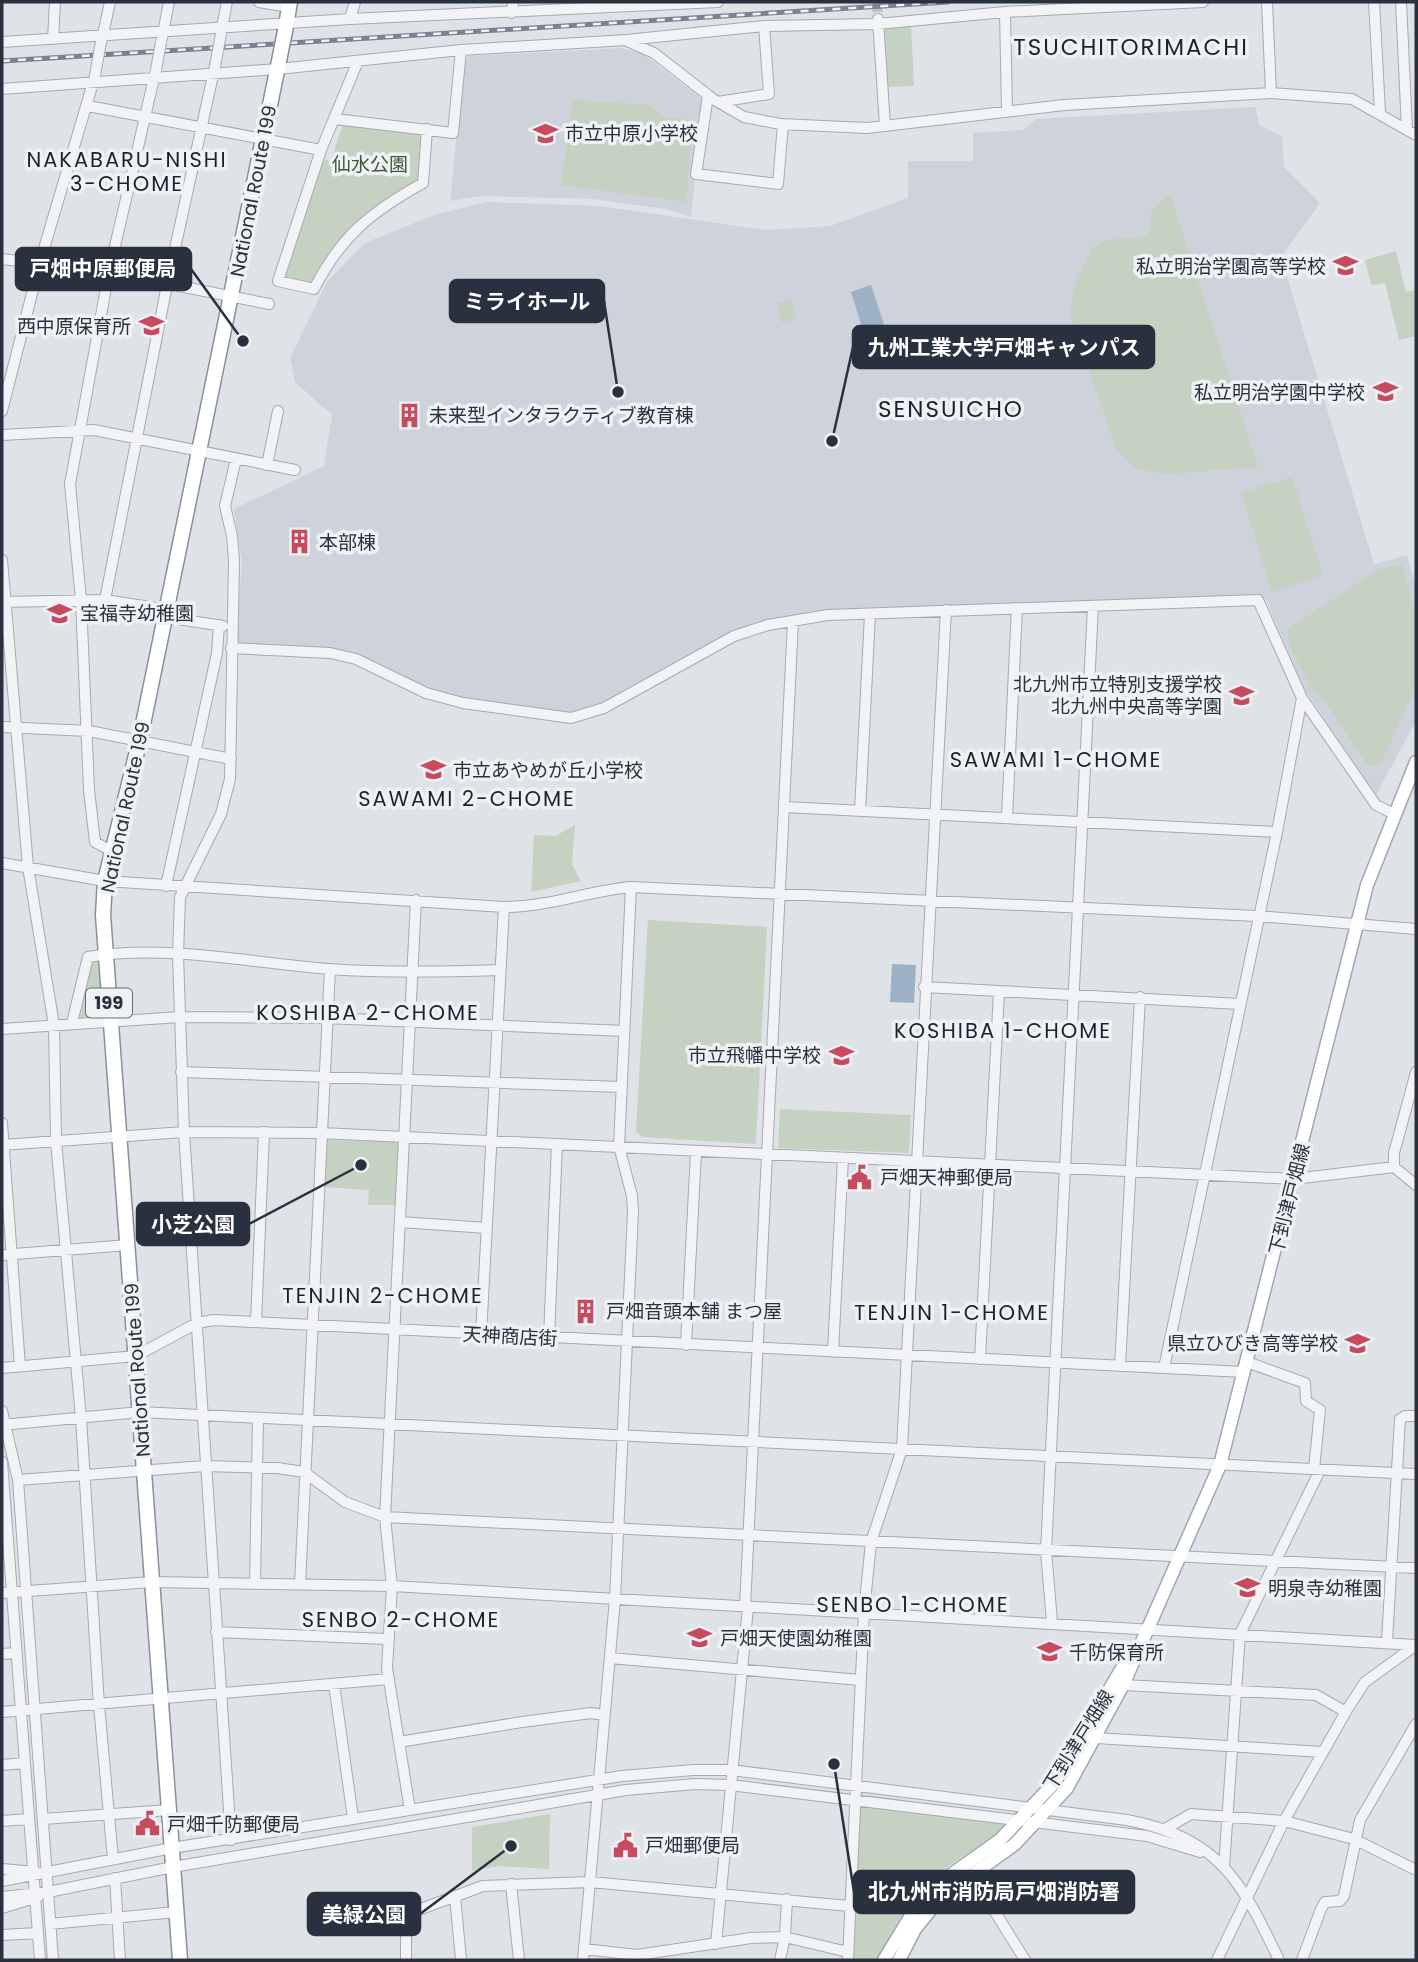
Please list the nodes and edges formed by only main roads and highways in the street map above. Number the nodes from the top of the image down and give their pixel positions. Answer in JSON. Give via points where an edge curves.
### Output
{"nodes":[{"id":1,"x":289,"y":5,"type":"edge"},
{"id":2,"x":1416,"y":762,"type":"edge"},
{"id":3,"x":1145,"y":1630,"type":"junction"},
{"id":4,"x":180,"y":1960,"type":"edge"},
{"id":5,"x":884,"y":1960,"type":"edge"},
{"id":6,"x":899,"y":1960,"type":"edge"}],
"edges":[{"from":1,"to":4,"type":"highway","name":"National Route 199","number":"199","bridge":true,"via":[[140,739],[105,881],[105,954]]},
{"from":2,"to":3,"type":"main road","name":"下到津戸畑線","via":[[1367,885],[1220,1465]]},
{"from":3,"to":5,"type":"main road","name":"下到津戸畑線","via":[[1071,1759],[1033,1809],[931,1890],[905,1921]]},
{"from":3,"to":6,"type":"main road","name":"下到津戸畑線","via":[[1123,1685],[1067,1788],[1037,1823],[940,1898]]}]}
